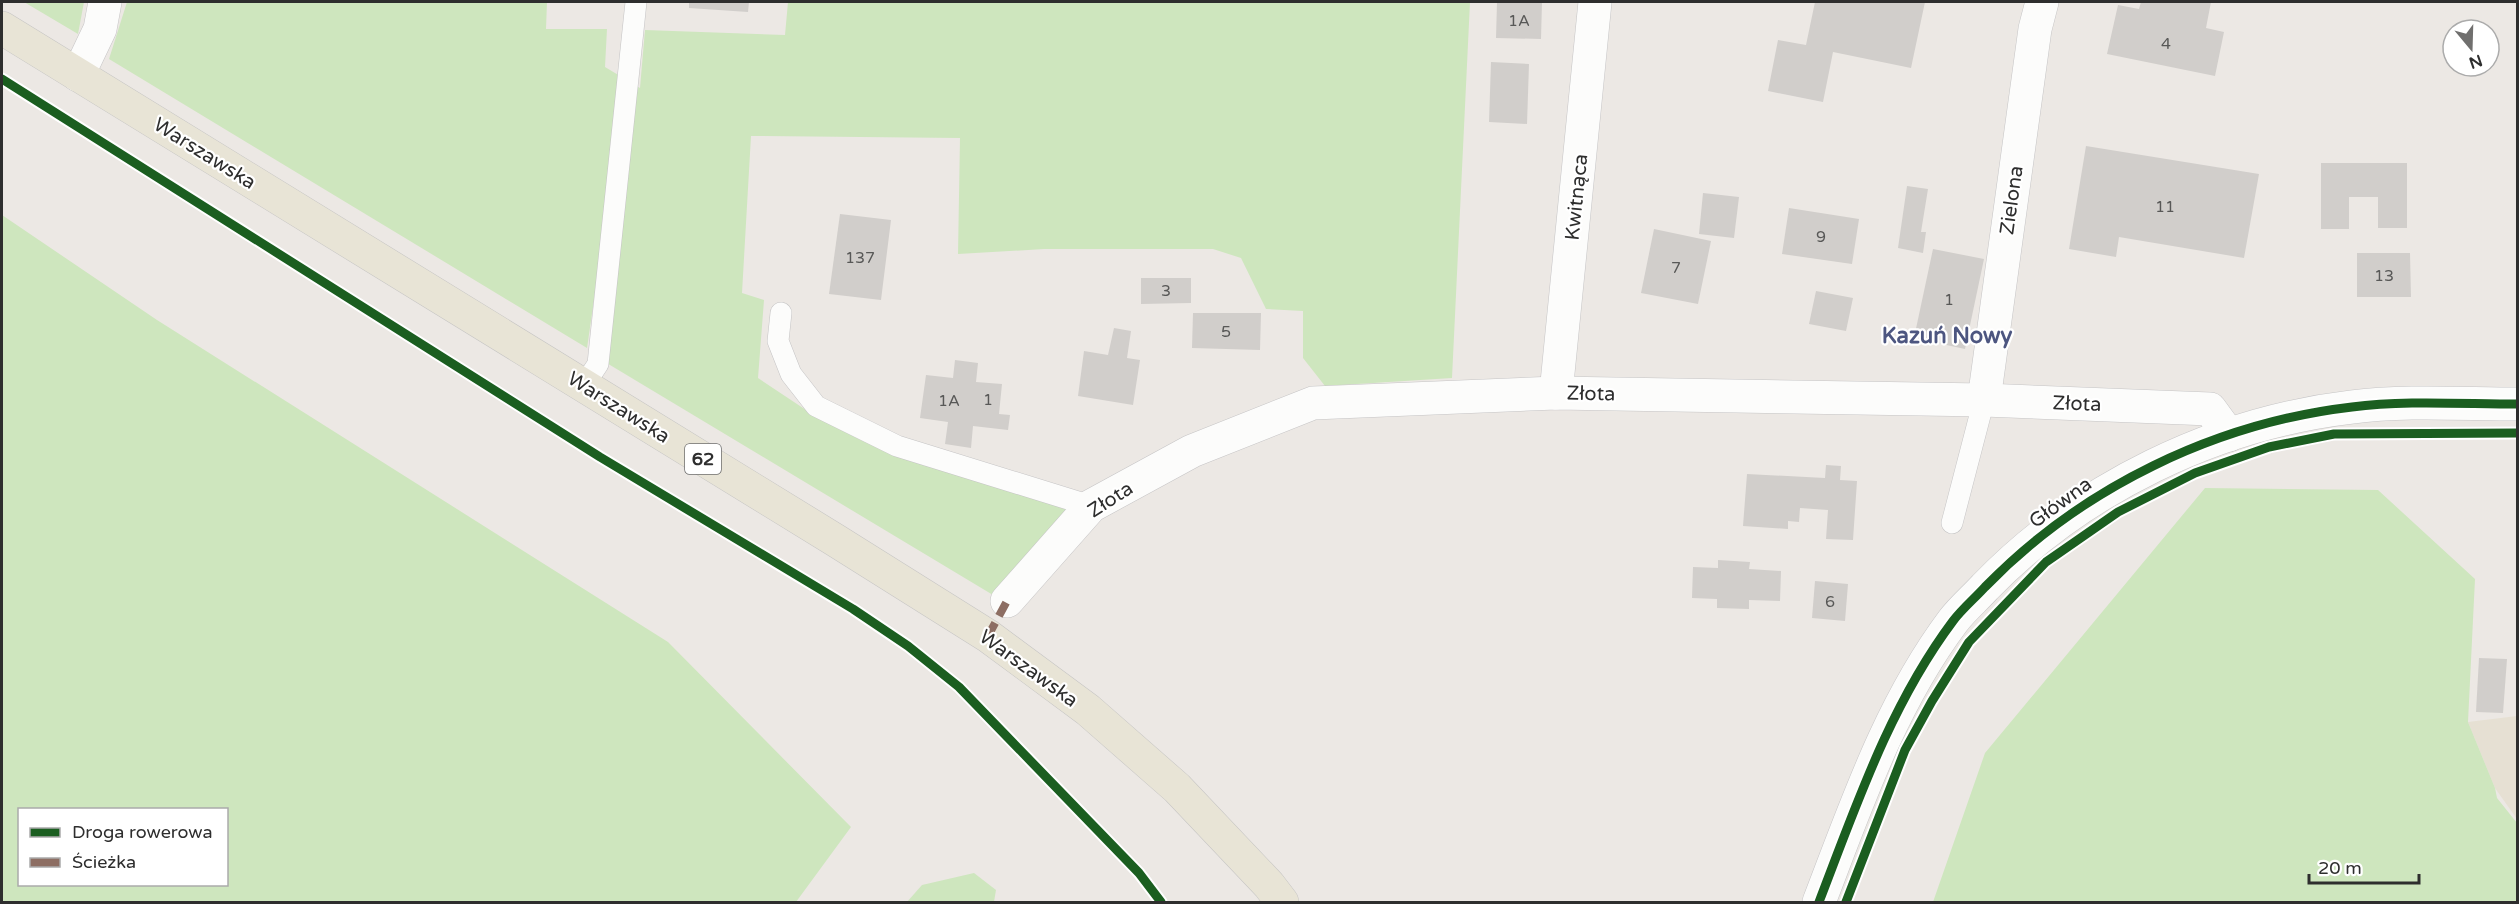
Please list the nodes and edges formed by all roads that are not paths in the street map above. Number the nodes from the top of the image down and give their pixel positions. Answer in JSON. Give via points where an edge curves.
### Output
{"nodes":[{"id":1,"x":105,"y":2,"type":"edge"},
{"id":2,"x":636,"y":2,"type":"edge"},
{"id":3,"x":1595,"y":2,"type":"edge"},
{"id":4,"x":2042,"y":2,"type":"edge"},
{"id":5,"x":2,"y":28,"type":"edge"},
{"id":6,"x":78,"y":75,"type":"junction"},
{"id":7,"x":781,"y":313,"type":"dead end"},
{"id":8,"x":584,"y":385,"type":"junction"},
{"id":9,"x":1556,"y":393,"type":"junction"},
{"id":10,"x":1983,"y":399,"type":"junction"},
{"id":11,"x":2517,"y":404,"type":"edge"},
{"id":12,"x":2229,"y":435,"type":"junction"},
{"id":13,"x":1091,"y":506,"type":"junction"},
{"id":14,"x":1952,"y":523,"type":"dead end"},
{"id":15,"x":1007,"y":601,"type":"dead end"},
{"id":16,"x":1282,"y":903,"type":"edge"},
{"id":17,"x":1819,"y":903,"type":"edge"}],
"edges":[{"from":1,"to":6,"type":"street","via":[[100,29]]},
{"from":2,"to":8,"type":"lane","via":[[598,364]]},
{"from":3,"to":9,"type":"street","name":"Kwitnąca"},
{"from":4,"to":10,"type":"street","name":"Zielona"},
{"from":5,"to":6,"type":"main road","name":"Warszawska","number":"62"},
{"from":6,"to":8,"type":"main road","name":"Warszawska","number":"62"},
{"from":7,"to":13,"type":"lane","via":[[778,341],[791,374],[816,406],[897,446]]},
{"from":8,"to":16,"type":"main road","name":"Warszawska","number":"62","via":[[969,624],[1088,710],[1177,788]]},
{"from":9,"to":10,"type":"street","name":"Złota"},
{"from":9,"to":13,"type":"street","name":"Złota","via":[[1313,403],[1192,452]]},
{"from":10,"to":12,"type":"street","name":"Złota","via":[[2210,409]]},
{"from":10,"to":14,"type":"lane"},
{"from":11,"to":12,"type":"street","name":"Główna","via":[[2354,406],[2295,416]]},
{"from":12,"to":17,"type":"street","name":"Główna","via":[[2094,497],[2010,561],[1953,620],[1912,683],[1866,778]]},
{"from":13,"to":15,"type":"street","name":"Złota"}]}
